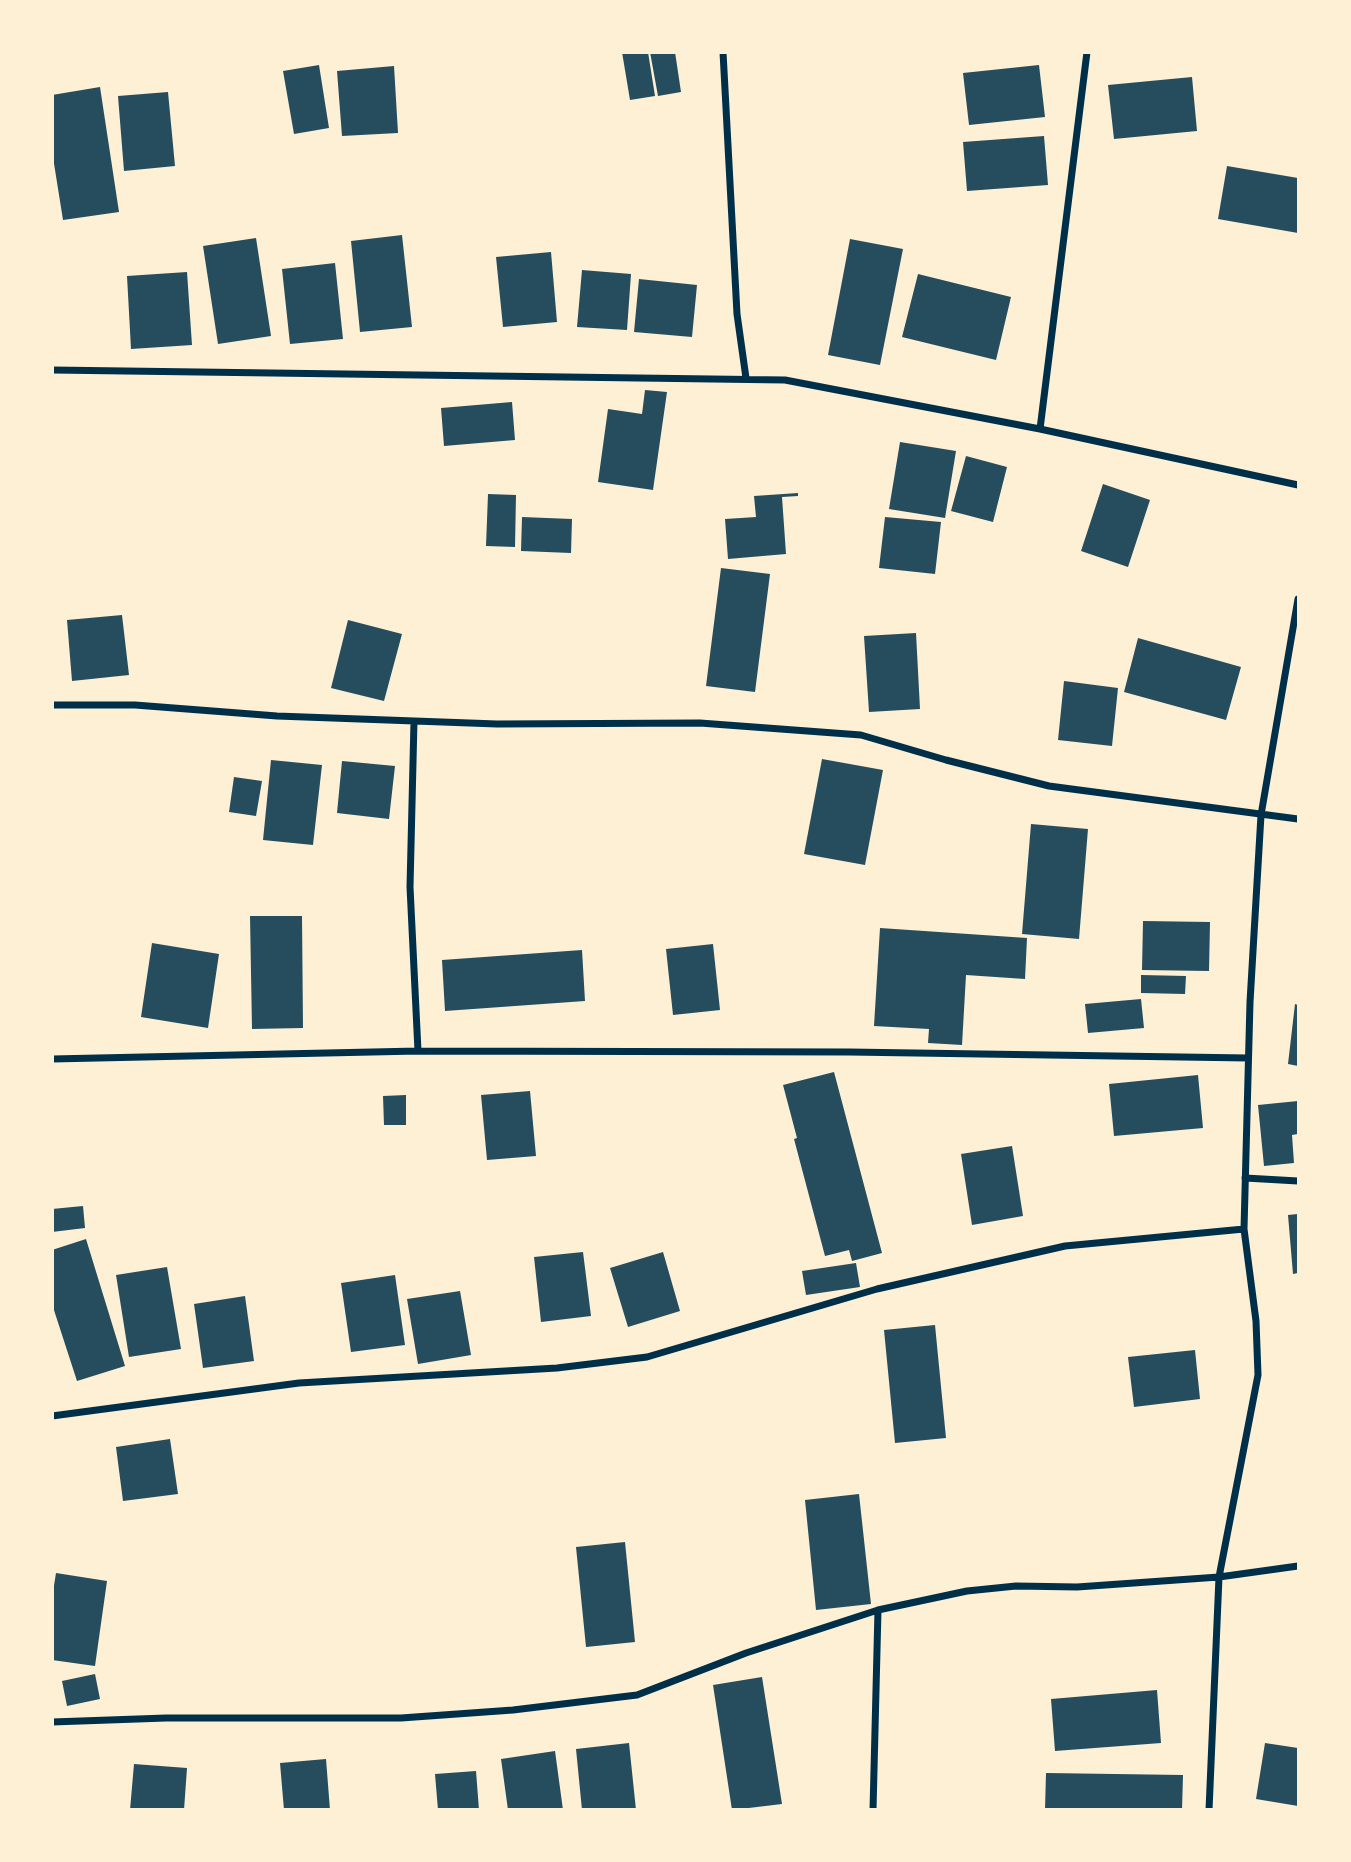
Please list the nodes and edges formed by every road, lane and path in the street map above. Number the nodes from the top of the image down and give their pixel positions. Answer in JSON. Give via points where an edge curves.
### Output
{"nodes":[{"id":1,"x":723,"y":52,"type":"edge"},
{"id":2,"x":1087,"y":52,"type":"edge"},
{"id":3,"x":52,"y":370,"type":"edge"},
{"id":4,"x":746,"y":379,"type":"junction"},
{"id":5,"x":1040,"y":429,"type":"junction"},
{"id":6,"x":1298,"y":485,"type":"edge"},
{"id":7,"x":1298,"y":600,"type":"edge"},
{"id":8,"x":52,"y":705,"type":"edge"},
{"id":9,"x":414,"y":721,"type":"junction"},
{"id":10,"x":1261,"y":815,"type":"junction"},
{"id":11,"x":1298,"y":819,"type":"edge"},
{"id":12,"x":418,"y":1051,"type":"junction"},
{"id":13,"x":1248,"y":1058,"type":"junction"},
{"id":14,"x":52,"y":1059,"type":"edge"},
{"id":15,"x":1245,"y":1178,"type":"junction"},
{"id":16,"x":1298,"y":1181,"type":"edge"},
{"id":17,"x":1244,"y":1229,"type":"junction"},
{"id":18,"x":52,"y":1416,"type":"edge"},
{"id":19,"x":1298,"y":1566,"type":"edge"},
{"id":20,"x":1219,"y":1577,"type":"junction"},
{"id":21,"x":878,"y":1610,"type":"junction"},
{"id":22,"x":52,"y":1722,"type":"edge"},
{"id":23,"x":873,"y":1810,"type":"edge"},
{"id":24,"x":1209,"y":1810,"type":"edge"}],
"edges":[{"from":1,"to":4,"type":"street","via":[[737,314]]},
{"from":2,"to":5,"type":"street"},
{"from":3,"to":4,"type":"street"},
{"from":4,"to":5,"type":"street","via":[[843,389]]},
{"from":5,"to":6,"type":"street"},
{"from":7,"to":10,"type":"street"},
{"from":8,"to":9,"type":"street","via":[[135,705]]},
{"from":9,"to":10,"type":"street","via":[[701,723],[861,735],[1049,786]]},
{"from":9,"to":12,"type":"street","via":[[410,887]]},
{"from":10,"to":11,"type":"street"},
{"from":10,"to":13,"type":"street"},
{"from":12,"to":13,"type":"street"},
{"from":12,"to":14,"type":"street"},
{"from":13,"to":15,"type":"street"},
{"from":15,"to":16,"type":"street"},
{"from":15,"to":17,"type":"street"},
{"from":17,"to":18,"type":"street","via":[[1065,1246],[877,1289],[647,1357],[557,1368],[299,1383]]},
{"from":17,"to":20,"type":"street","via":[[1258,1375]]},
{"from":19,"to":20,"type":"street"},
{"from":20,"to":21,"type":"street","via":[[992,1588]]},
{"from":20,"to":24,"type":"street"},
{"from":21,"to":22,"type":"street","via":[[637,1695],[401,1718]]},
{"from":21,"to":23,"type":"street"}]}
